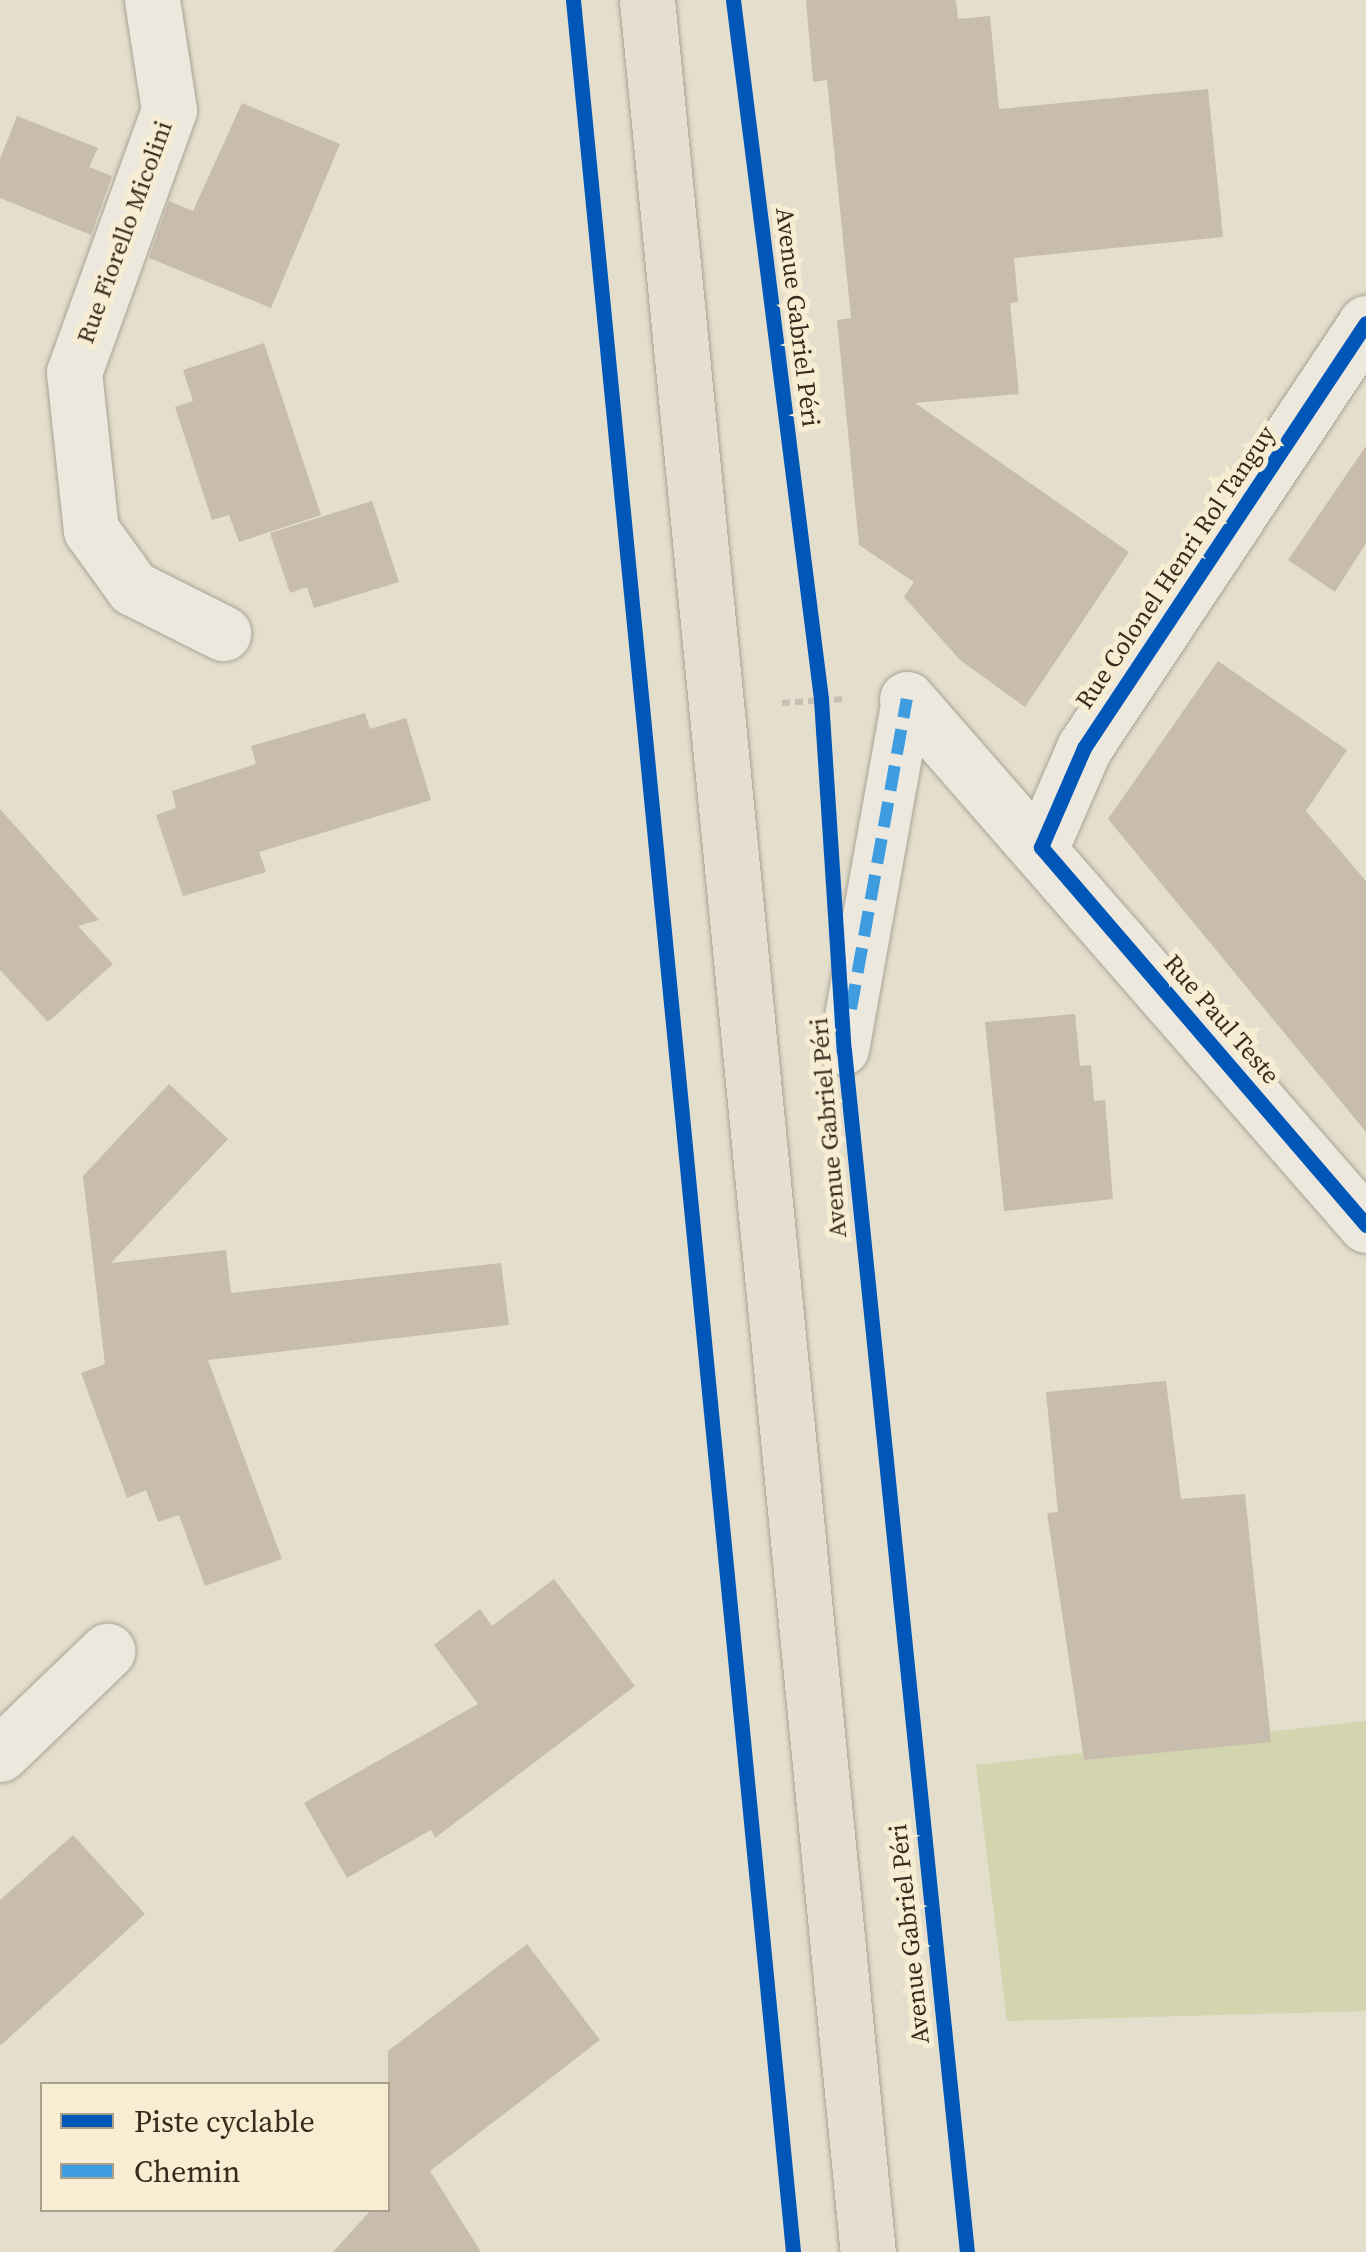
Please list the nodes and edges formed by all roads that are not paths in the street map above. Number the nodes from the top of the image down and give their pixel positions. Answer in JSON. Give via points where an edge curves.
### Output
{"nodes":[{"id":1,"x":152,"y":0,"type":"edge"},
{"id":2,"x":648,"y":0,"type":"edge"},
{"id":3,"x":1366,"y":323,"type":"edge"},
{"id":4,"x":223,"y":633,"type":"dead end"},
{"id":5,"x":908,"y":699,"type":"joint"},
{"id":6,"x":1041,"y":846,"type":"junction"},
{"id":7,"x":844,"y":1050,"type":"dead end"},
{"id":8,"x":1366,"y":1224,"type":"edge"},
{"id":9,"x":107,"y":1650,"type":"dead end"},
{"id":10,"x":0,"y":1754,"type":"edge"},
{"id":11,"x":868,"y":2252,"type":"edge"}],
"edges":[{"from":1,"to":4,"type":"street","name":"Rue Fiorello Micolini","via":[[168,110],[74,372],[91,530],[133,588]]},
{"from":2,"to":11,"type":"main road"},
{"from":3,"to":6,"type":"street","name":"Rue Colonel Henri Rol Tanguy","via":[[1084,748]]},
{"from":5,"to":6,"type":"street","name":"Rue Paul Teste"},
{"from":5,"to":7,"type":"street","name":"Rue Paul Teste"},
{"from":6,"to":8,"type":"street","name":"Rue Paul Teste"},
{"from":9,"to":10,"type":"street"}]}
